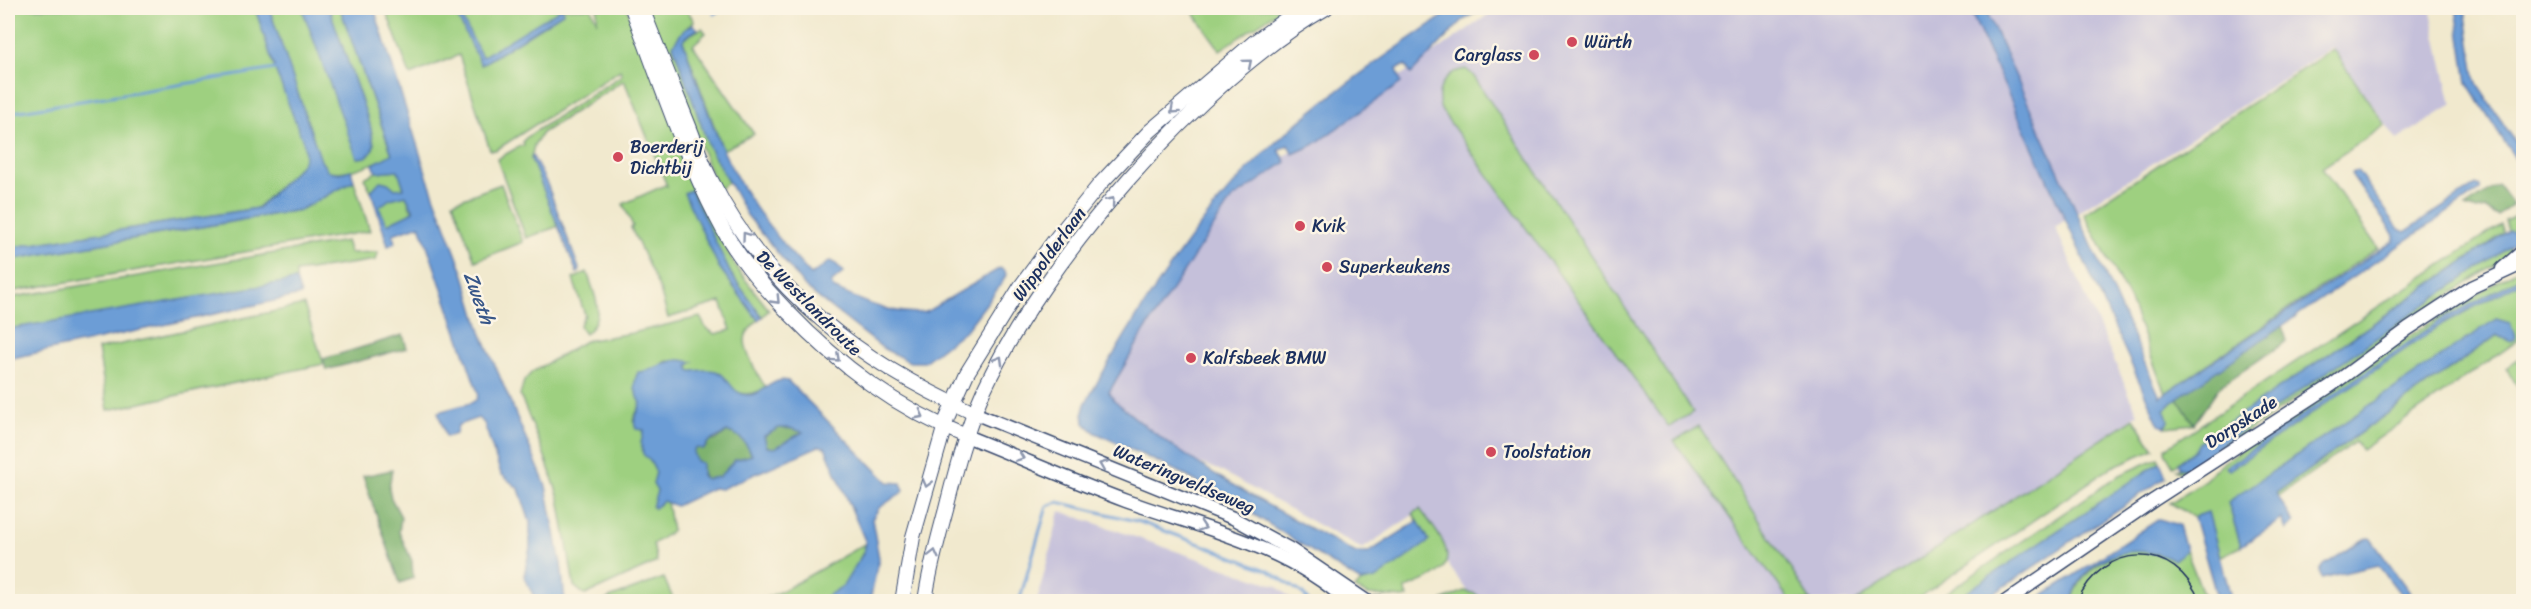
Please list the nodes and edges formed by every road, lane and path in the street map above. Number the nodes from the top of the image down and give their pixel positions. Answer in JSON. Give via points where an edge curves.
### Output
{"nodes":[{"id":1,"x":632,"y":8,"type":"edge"},
{"id":2,"x":642,"y":8,"type":"edge"},
{"id":3,"x":1301,"y":8,"type":"edge"},
{"id":4,"x":1326,"y":8,"type":"edge"},
{"id":5,"x":2523,"y":250,"type":"edge"},
{"id":6,"x":2523,"y":263,"type":"edge"},
{"id":7,"x":2497,"y":274,"type":"junction"},
{"id":8,"x":953,"y":404,"type":"junction"},
{"id":9,"x":974,"y":413,"type":"junction"},
{"id":10,"x":943,"y":427,"type":"junction"},
{"id":11,"x":966,"y":436,"type":"junction"},
{"id":12,"x":902,"y":602,"type":"edge"},
{"id":13,"x":924,"y":602,"type":"edge"},
{"id":14,"x":1348,"y":602,"type":"edge"},
{"id":15,"x":1369,"y":602,"type":"edge"},
{"id":16,"x":1387,"y":602,"type":"edge"},
{"id":17,"x":2005,"y":602,"type":"edge"}],
"edges":[{"from":1,"to":10,"type":"main road","name":"De Westlandroute","one_way":true,"via":[[703,188],[743,262],[847,368]]},
{"from":8,"to":2,"type":"main road","name":"De Westlandroute","one_way":true,"via":[[887,369],[840,337],[796,299],[775,274],[711,180]]},
{"from":3,"to":8,"type":"main road","name":"Wippolderlaan","one_way":true,"via":[[1181,103],[1119,163],[1036,264],[973,364]]},
{"from":9,"to":4,"type":"main road","name":"Wippolderlaan","one_way":true,"via":[[1017,331],[1109,203],[1228,80]]},
{"from":5,"to":7,"type":"main road","name":"Dorpskade"},
{"from":6,"to":7,"type":"main road","name":"Dorpskade"},
{"from":7,"to":17,"type":"main road","name":"Dorpskade","via":[[2408,329],[2332,385]]},
{"from":8,"to":9,"type":"main road","name":"De Westlandroute"},
{"from":8,"to":10,"type":"main road","name":"Wippolderlaan"},
{"from":9,"to":11,"type":"main road","name":"Wippolderlaan"},
{"from":15,"to":9,"type":"main road","name":"Wateringveldseweg","one_way":true,"via":[[1290,549],[1233,518]]},
{"from":10,"to":11,"type":"main road","name":"De Westlandroute"},
{"from":10,"to":12,"type":"main road","name":"Wippolderlaan","one_way":true,"via":[[913,537]]},
{"from":13,"to":11,"type":"main road","name":"Wippolderlaan","one_way":true},
{"from":11,"to":14,"type":"main road","name":"Wateringveldseweg","one_way":true,"via":[[1125,500],[1256,545],[1298,565]]},
{"from":15,"to":16,"type":"main road"}]}
